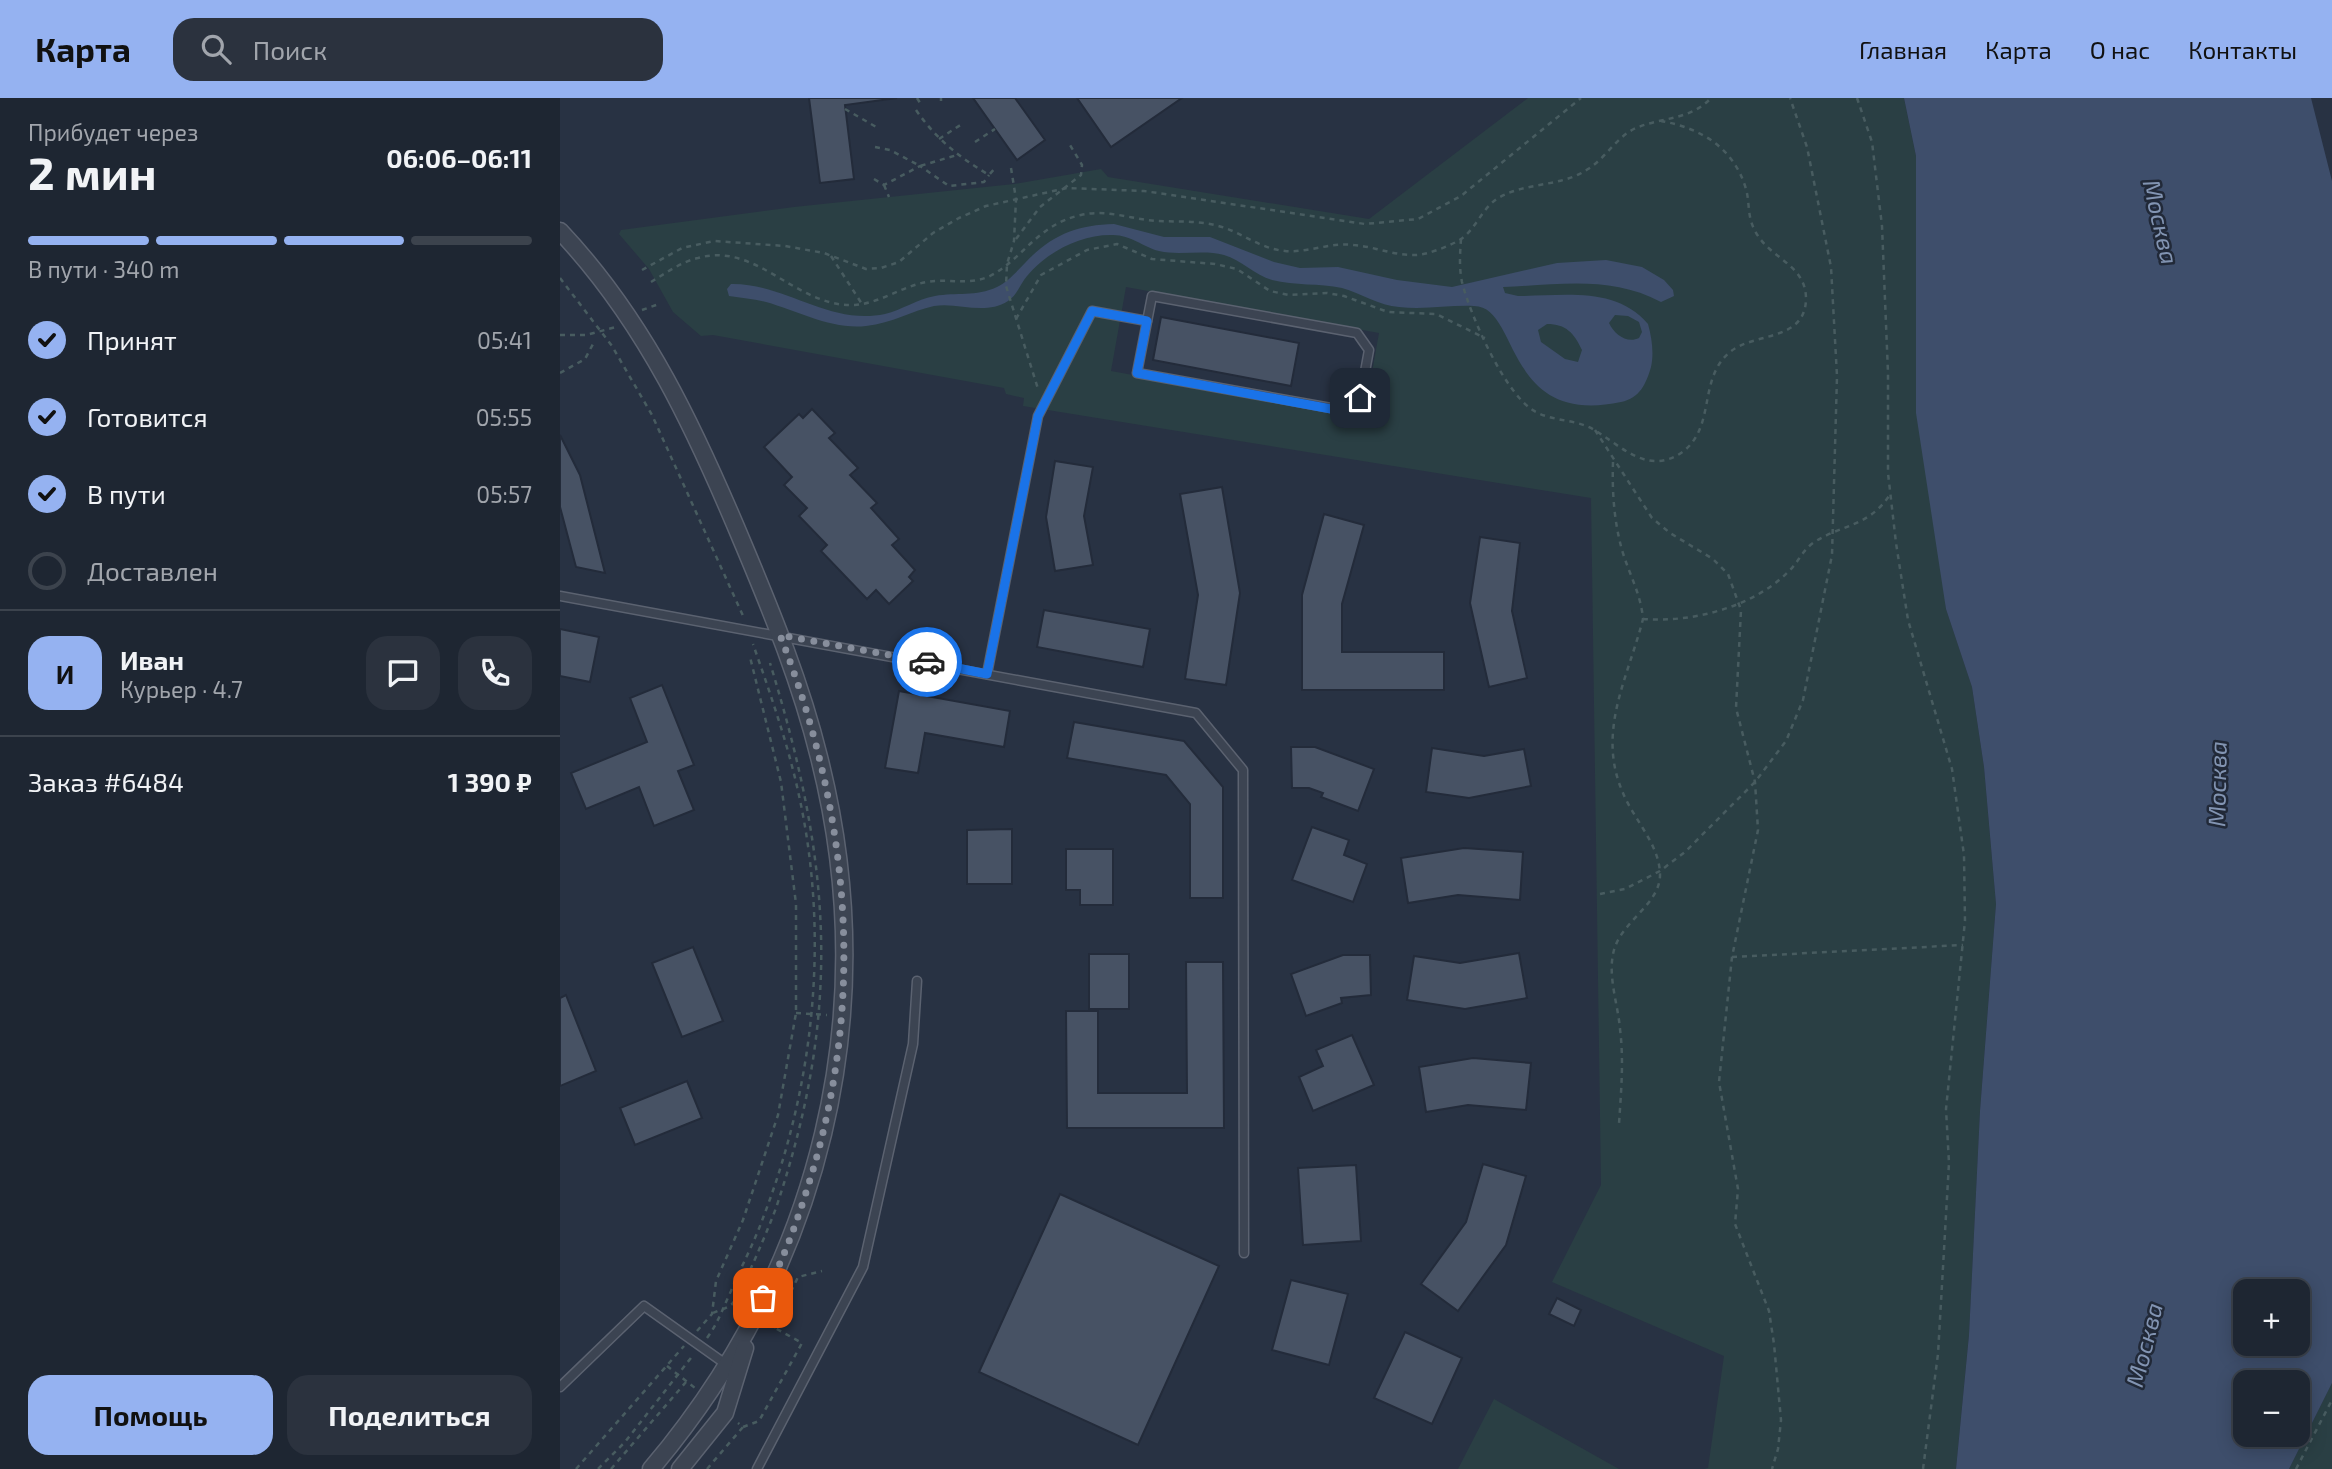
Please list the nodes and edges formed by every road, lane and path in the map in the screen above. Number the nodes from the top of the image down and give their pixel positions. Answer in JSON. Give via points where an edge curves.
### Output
{"nodes":[{"id":1,"x":917,"y":98,"type":"edge"},
{"id":2,"x":1581,"y":98,"type":"edge"},
{"id":3,"x":1711,"y":98,"type":"edge"},
{"id":4,"x":1790,"y":98,"type":"edge"},
{"id":5,"x":1857,"y":98,"type":"edge"},
{"id":6,"x":922,"y":106,"type":"dead end"},
{"id":7,"x":845,"y":109,"type":"dead end"},
{"id":8,"x":916,"y":110,"type":"dead end"},
{"id":9,"x":1658,"y":121,"type":"junction"},
{"id":10,"x":962,"y":124,"type":"dead end"},
{"id":11,"x":878,"y":128,"type":"dead end"},
{"id":12,"x":995,"y":129,"type":"dead end"},
{"id":13,"x":939,"y":139,"type":"junction"},
{"id":14,"x":975,"y":142,"type":"dead end"},
{"id":15,"x":1070,"y":145,"type":"dead end"},
{"id":16,"x":875,"y":146,"type":"dead end"},
{"id":17,"x":957,"y":155,"type":"junction"},
{"id":18,"x":920,"y":166,"type":"junction"},
{"id":19,"x":996,"y":167,"type":"dead end"},
{"id":20,"x":1012,"y":168,"type":"dead end"},
{"id":21,"x":989,"y":175,"type":"junction"},
{"id":22,"x":874,"y":179,"type":"dead end"},
{"id":23,"x":884,"y":185,"type":"junction"},
{"id":24,"x":1067,"y":188,"type":"junction"},
{"id":25,"x":888,"y":197,"type":"dead end"},
{"id":26,"x":1016,"y":199,"type":"junction"},
{"id":27,"x":560,"y":231,"type":"edge"},
{"id":28,"x":1461,"y":239,"type":"junction"},
{"id":29,"x":1014,"y":241,"type":"junction"},
{"id":30,"x":831,"y":257,"type":"junction"},
{"id":31,"x":1007,"y":264,"type":"junction"},
{"id":32,"x":642,"y":271,"type":"dead end"},
{"id":33,"x":560,"y":278,"type":"edge"},
{"id":34,"x":651,"y":282,"type":"dead end"},
{"id":35,"x":862,"y":304,"type":"junction"},
{"id":36,"x":1016,"y":319,"type":"junction"},
{"id":37,"x":1147,"y":321,"type":"junction"},
{"id":38,"x":611,"y":330,"type":"dead end"},
{"id":39,"x":602,"y":332,"type":"junction"},
{"id":40,"x":560,"y":335,"type":"edge"},
{"id":41,"x":1485,"y":338,"type":"junction"},
{"id":42,"x":593,"y":344,"type":"dead end"},
{"id":43,"x":560,"y":373,"type":"edge"},
{"id":44,"x":1043,"y":406,"type":"junction"},
{"id":45,"x":1595,"y":430,"type":"junction"},
{"id":46,"x":1614,"y":462,"type":"junction"},
{"id":47,"x":1890,"y":495,"type":"junction"},
{"id":48,"x":1833,"y":534,"type":"junction"},
{"id":49,"x":560,"y":596,"type":"edge"},
{"id":50,"x":1739,"y":602,"type":"junction"},
{"id":51,"x":1643,"y":619,"type":"junction"},
{"id":52,"x":748,"y":629,"type":"junction"},
{"id":53,"x":780,"y":635,"type":"junction"},
{"id":54,"x":750,"y":657,"type":"dead end"},
{"id":55,"x":770,"y":663,"type":"dead end"},
{"id":56,"x":987,"y":674,"type":"junction"},
{"id":57,"x":1755,"y":782,"type":"junction"},
{"id":58,"x":1660,"y":872,"type":"junction"},
{"id":59,"x":1600,"y":894,"type":"dead end"},
{"id":60,"x":1963,"y":945,"type":"junction"},
{"id":61,"x":1732,"y":957,"type":"junction"},
{"id":62,"x":917,"y":981,"type":"dead end"},
{"id":63,"x":796,"y":1013,"type":"junction"},
{"id":64,"x":812,"y":1014,"type":"junction"},
{"id":65,"x":820,"y":1014,"type":"junction"},
{"id":66,"x":844,"y":1015,"type":"junction"},
{"id":67,"x":1619,"y":1124,"type":"dead end"},
{"id":68,"x":1244,"y":1253,"type":"dead end"},
{"id":69,"x":822,"y":1271,"type":"dead end"},
{"id":70,"x":724,"y":1308,"type":"junction"},
{"id":71,"x":712,"y":1314,"type":"junction"},
{"id":72,"x":753,"y":1315,"type":"junction"},
{"id":73,"x":774,"y":1328,"type":"junction"},
{"id":74,"x":690,"y":1339,"type":"junction"},
{"id":75,"x":700,"y":1346,"type":"junction"},
{"id":76,"x":733,"y":1370,"type":"junction"},
{"id":77,"x":686,"y":1382,"type":"dead end"},
{"id":78,"x":560,"y":1387,"type":"edge"},
{"id":79,"x":2332,"y":1400,"type":"edge"},
{"id":80,"x":743,"y":1427,"type":"dead end"},
{"id":81,"x":576,"y":1469,"type":"edge"},
{"id":82,"x":598,"y":1469,"type":"edge"},
{"id":83,"x":611,"y":1469,"type":"edge"},
{"id":84,"x":651,"y":1469,"type":"edge"},
{"id":85,"x":680,"y":1469,"type":"edge"},
{"id":86,"x":757,"y":1469,"type":"edge"},
{"id":87,"x":1772,"y":1469,"type":"edge"},
{"id":88,"x":1923,"y":1469,"type":"edge"},
{"id":89,"x":2296,"y":1469,"type":"edge"}],
"edges":[{"from":1,"to":6,"type":"path"},
{"from":2,"to":24,"type":"path","via":[[1461,196],[1418,219],[1390,224],[1144,191]]},
{"from":3,"to":9,"type":"path","via":[[1698,109]]},
{"from":4,"to":48,"type":"path","via":[[1807,147],[1832,267],[1837,376]]},
{"from":5,"to":47,"type":"path","via":[[1872,142],[1882,226]]},
{"from":7,"to":11,"type":"path"},
{"from":8,"to":13,"type":"path"},
{"from":9,"to":28,"type":"path","via":[[1619,138],[1588,170],[1497,198]]},
{"from":9,"to":45,"type":"path","via":[[1686,126],[1727,153],[1746,191],[1754,231],[1762,245],[1793,266],[1805,287],[1806,301],[1803,313],[1781,335],[1745,342],[1718,365],[1700,432],[1679,454],[1647,460],[1627,454]]},
{"from":10,"to":13,"type":"path"},
{"from":12,"to":14,"type":"path"},
{"from":13,"to":17,"type":"path"},
{"from":15,"to":24,"type":"path","via":[[1082,165],[1081,175]]},
{"from":16,"to":18,"type":"path"},
{"from":17,"to":18,"type":"path"},
{"from":17,"to":21,"type":"path"},
{"from":18,"to":21,"type":"path","via":[[949,186],[985,182]]},
{"from":18,"to":23,"type":"path"},
{"from":19,"to":21,"type":"path"},
{"from":20,"to":26,"type":"path"},
{"from":22,"to":23,"type":"path"},
{"from":23,"to":25,"type":"path"},
{"from":24,"to":26,"type":"path"},
{"from":24,"to":29,"type":"path","via":[[1040,207]]},
{"from":26,"to":29,"type":"path"},
{"from":26,"to":30,"type":"path","via":[[959,218],[899,262],[881,268],[866,270]]},
{"from":27,"to":53,"type":"street","via":[[625,310],[667,377],[708,461]]},
{"from":28,"to":31,"type":"path","via":[[1408,256],[1329,244],[1286,252],[1206,223],[1103,213],[1060,222]]},
{"from":28,"to":41,"type":"path","via":[[1461,281]]},
{"from":29,"to":31,"type":"path"},
{"from":30,"to":32,"type":"path","via":[[785,246],[713,242],[682,248]]},
{"from":30,"to":35,"type":"path"},
{"from":31,"to":35,"type":"path","via":[[974,282],[931,281]]},
{"from":31,"to":36,"type":"path"},
{"from":33,"to":39,"type":"path"},
{"from":34,"to":35,"type":"path","via":[[699,257],[723,254],[743,257],[816,299]]},
{"from":36,"to":41,"type":"path","via":[[1041,275],[1087,250],[1117,243],[1152,259],[1237,269],[1270,291],[1326,293],[1388,312],[1436,313]]},
{"from":36,"to":44,"type":"path"},
{"from":37,"to":37,"type":"lane","via":[[1137,373],[1342,411],[1360,398],[1369,350],[1357,333],[1152,296]]},
{"from":37,"to":44,"type":"lane","via":[[1092,311]]},
{"from":38,"to":39,"type":"path"},
{"from":39,"to":40,"type":"path"},
{"from":39,"to":52,"type":"path","via":[[663,437]]},
{"from":41,"to":45,"type":"path","via":[[1507,385],[1520,401],[1537,413]]},
{"from":42,"to":43,"type":"path","via":[[585,359]]},
{"from":44,"to":56,"type":"lane"},
{"from":45,"to":46,"type":"path"},
{"from":46,"to":50,"type":"path","via":[[1652,518],[1728,574]]},
{"from":46,"to":51,"type":"path","via":[[1615,519]]},
{"from":47,"to":48,"type":"path","via":[[1879,511]]},
{"from":47,"to":60,"type":"path","via":[[1908,621],[1952,769],[1964,855]]},
{"from":48,"to":50,"type":"path","via":[[1803,551],[1790,570],[1768,588]]},
{"from":48,"to":57,"type":"path","via":[[1803,700],[1786,741]]},
{"from":49,"to":52,"type":"lane"},
{"from":50,"to":51,"type":"path","via":[[1681,619]]},
{"from":50,"to":57,"type":"path","via":[[1742,632],[1736,708]]},
{"from":51,"to":58,"type":"path","via":[[1613,716],[1613,768],[1650,840]]},
{"from":52,"to":53,"type":"lane"},
{"from":52,"to":64,"type":"path","via":[[790,756],[805,823],[814,929]]},
{"from":53,"to":56,"type":"lane"},
{"from":53,"to":66,"type":"street","via":[[813,734],[834,830],[843,898]]},
{"from":54,"to":63,"type":"path","via":[[781,782],[796,904]]},
{"from":55,"to":65,"type":"path","via":[[794,740],[818,866]]},
{"from":56,"to":68,"type":"lane","via":[[1196,713],[1243,770]]},
{"from":57,"to":58,"type":"path"},
{"from":57,"to":61,"type":"path","via":[[1758,831]]},
{"from":58,"to":59,"type":"path"},
{"from":58,"to":67,"type":"path","via":[[1657,892],[1626,926],[1613,958],[1623,1071]]},
{"from":60,"to":61,"type":"path"},
{"from":60,"to":88,"type":"path","via":[[1946,1110],[1949,1163],[1938,1354]]},
{"from":61,"to":87,"type":"path","via":[[1719,1082],[1738,1189],[1735,1224],[1769,1311],[1774,1344],[1781,1420]]},
{"from":62,"to":86,"type":"lane","via":[[913,1044],[863,1267]]},
{"from":63,"to":64,"type":"path"},
{"from":63,"to":71,"type":"path","via":[[778,1115],[743,1220],[716,1281]]},
{"from":64,"to":65,"type":"path"},
{"from":64,"to":70,"type":"path","via":[[787,1150]]},
{"from":65,"to":66,"type":"path"},
{"from":65,"to":70,"type":"path","via":[[797,1146],[771,1223],[733,1303]]},
{"from":66,"to":72,"type":"street","via":[[834,1095],[808,1185],[772,1280]]},
{"from":69,"to":73,"type":"path","via":[[798,1277]]},
{"from":70,"to":71,"type":"path"},
{"from":70,"to":75,"type":"path"},
{"from":71,"to":74,"type":"path"},
{"from":72,"to":73,"type":"path"},
{"from":72,"to":76,"type":"street"},
{"from":73,"to":80,"type":"path","via":[[802,1343],[759,1421]]},
{"from":74,"to":75,"type":"lane"},
{"from":74,"to":78,"type":"lane","via":[[644,1306]]},
{"from":74,"to":81,"type":"path"},
{"from":75,"to":76,"type":"lane"},
{"from":75,"to":82,"type":"path","via":[[625,1442]]},
{"from":76,"to":84,"type":"street"},
{"from":76,"to":85,"type":"street","via":[[726,1413]]},
{"from":77,"to":83,"type":"path"},
{"from":79,"to":89,"type":"path"}]}
